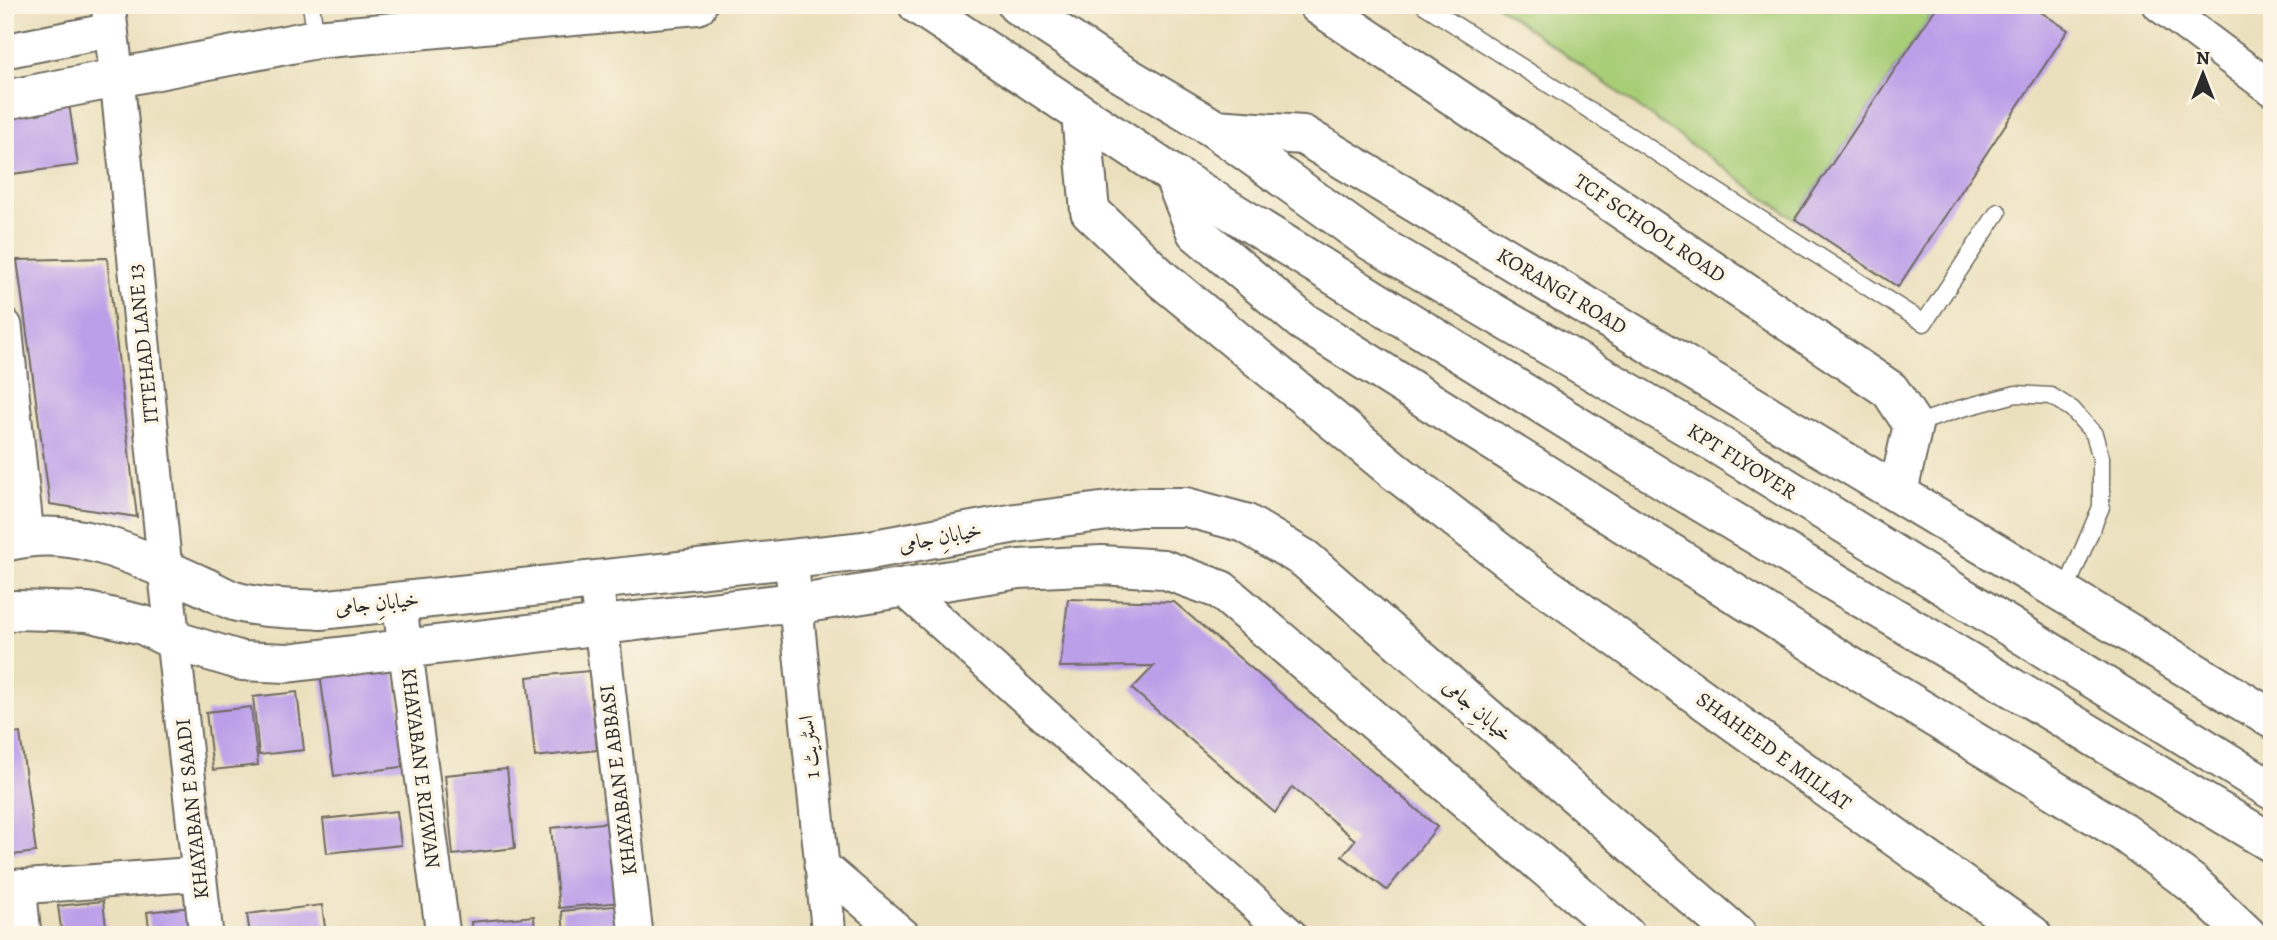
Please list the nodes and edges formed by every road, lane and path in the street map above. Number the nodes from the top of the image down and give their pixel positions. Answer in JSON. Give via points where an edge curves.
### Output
{"nodes":[{"id":1,"x":697,"y":5,"type":"edge"},
{"id":2,"x":918,"y":5,"type":"edge"},
{"id":3,"x":1017,"y":5,"type":"edge"},
{"id":4,"x":1318,"y":5,"type":"edge"},
{"id":5,"x":1424,"y":5,"type":"edge"},
{"id":6,"x":2160,"y":5,"type":"edge"},
{"id":7,"x":109,"y":18,"type":"edge"},
{"id":8,"x":313,"y":22,"type":"edge"},
{"id":9,"x":5,"y":51,"type":"edge"},
{"id":10,"x":117,"y":78,"type":"junction"},
{"id":11,"x":2272,"y":89,"type":"edge"},
{"id":12,"x":5,"y":100,"type":"edge"},
{"id":13,"x":1073,"y":110,"type":"junction"},
{"id":14,"x":1215,"y":129,"type":"junction"},
{"id":15,"x":1173,"y":175,"type":"junction"},
{"id":16,"x":1998,"y":212,"type":"dead end"},
{"id":17,"x":5,"y":326,"type":"edge"},
{"id":18,"x":1913,"y":425,"type":"junction"},
{"id":19,"x":1898,"y":492,"type":"junction"},
{"id":20,"x":16,"y":539,"type":"edge"},
{"id":21,"x":782,"y":560,"type":"junction"},
{"id":22,"x":165,"y":569,"type":"junction"},
{"id":23,"x":609,"y":578,"type":"junction"},
{"id":24,"x":903,"y":588,"type":"junction"},
{"id":25,"x":2065,"y":592,"type":"junction"},
{"id":26,"x":400,"y":601,"type":"junction"},
{"id":27,"x":786,"y":604,"type":"junction"},
{"id":28,"x":5,"y":612,"type":"edge"},
{"id":29,"x":612,"y":624,"type":"junction"},
{"id":30,"x":173,"y":640,"type":"junction"},
{"id":31,"x":405,"y":648,"type":"junction"},
{"id":32,"x":178,"y":683,"type":"joint"},
{"id":33,"x":2272,"y":719,"type":"edge"},
{"id":34,"x":2272,"y":790,"type":"edge"},
{"id":35,"x":2272,"y":843,"type":"edge"},
{"id":36,"x":821,"y":865,"type":"junction"},
{"id":37,"x":199,"y":874,"type":"junction"},
{"id":38,"x":12,"y":887,"type":"edge"},
{"id":39,"x":24,"y":935,"type":"edge"},
{"id":40,"x":206,"y":935,"type":"edge"},
{"id":41,"x":443,"y":935,"type":"edge"},
{"id":42,"x":636,"y":935,"type":"edge"},
{"id":43,"x":829,"y":935,"type":"edge"},
{"id":44,"x":903,"y":935,"type":"edge"},
{"id":45,"x":1290,"y":935,"type":"edge"},
{"id":46,"x":1625,"y":935,"type":"edge"},
{"id":47,"x":1737,"y":935,"type":"edge"},
{"id":48,"x":2032,"y":935,"type":"edge"},
{"id":49,"x":2247,"y":935,"type":"edge"}],
"edges":[{"from":1,"to":8,"type":"main road"},
{"from":2,"to":13,"type":"main road"},
{"from":3,"to":14,"type":"main road","name":"KPT FLYOVER"},
{"from":4,"to":18,"type":"main road","name":"TCF SCHOOL ROAD","via":[[1890,390]]},
{"from":5,"to":16,"type":"lane","via":[[1924,323]]},
{"from":6,"to":11,"type":"street"},
{"from":7,"to":9,"type":"street"},
{"from":7,"to":10,"type":"street","name":"ITTEHAD LANE 13"},
{"from":8,"to":10,"type":"main road"},
{"from":10,"to":12,"type":"main road"},
{"from":10,"to":22,"type":"street","name":"ITTEHAD LANE 13"},
{"from":13,"to":15,"type":"main road"},
{"from":13,"to":48,"type":"main road","name":"SHAHEED E MILLAT","via":[[1090,211],[1163,280],[1517,566]]},
{"from":14,"to":19,"type":"main road","name":"KORANGI ROAD","via":[[1303,135]]},
{"from":14,"to":34,"type":"main road","name":"KPT FLYOVER","via":[[1371,242],[1710,440]]},
{"from":15,"to":35,"type":"main road","via":[[1670,483]]},
{"from":15,"to":49,"type":"main road","via":[[1196,232],[1302,321],[1841,661],[2123,832],[2193,884]]},
{"from":17,"to":20,"type":"street"},
{"from":18,"to":19,"type":"main road"},
{"from":18,"to":25,"type":"lane","via":[[2015,394],[2051,396],[2072,409],[2094,434],[2101,458],[2101,507]]},
{"from":19,"to":25,"type":"main road","name":"KORANGI ROAD"},
{"from":20,"to":22,"type":"main road","name":"خیابانِ جامی","via":[[72,539],[109,545]]},
{"from":21,"to":23,"type":"main road","name":"خیابانِ جامی"},
{"from":21,"to":27,"type":"street","name":"اسٹریٹ 1"},
{"from":21,"to":47,"type":"main road","name":"خیابانِ جامی","via":[[1140,507],[1186,507],[1245,523],[1305,559]]},
{"from":22,"to":26,"type":"main road","name":"خیابانِ جامی","via":[[234,601],[263,606],[320,610]]},
{"from":22,"to":30,"type":"street","name":"ITTEHAD LANE 13"},
{"from":23,"to":26,"type":"main road","name":"خیابانِ جامی"},
{"from":23,"to":29,"type":"street","name":"KHAYABAN E ABBASI"},
{"from":24,"to":27,"type":"main road","name":"خیابانِ جامی"},
{"from":24,"to":45,"type":"street"},
{"from":24,"to":46,"type":"main road","name":"خیابانِ جامی","via":[[1020,569],[1102,565],[1163,569],[1221,590]]},
{"from":25,"to":33,"type":"main road","name":"KORANGI ROAD"},
{"from":26,"to":31,"type":"street","name":"KHAYABAN E RIZWAN"},
{"from":27,"to":29,"type":"main road","name":"خیابانِ جامی"},
{"from":27,"to":36,"type":"street","name":"اسٹریٹ 1"},
{"from":28,"to":30,"type":"main road","name":"خیابانِ جامی","via":[[88,612],[143,625]]},
{"from":29,"to":31,"type":"main road","name":"خیابانِ جامی"},
{"from":29,"to":42,"type":"street","name":"KHAYABAN E ABBASI"},
{"from":30,"to":31,"type":"main road","name":"خیابانِ جامی","via":[[242,661],[287,663]]},
{"from":30,"to":32,"type":"street","name":"ITTEHAD LANE 13"},
{"from":31,"to":41,"type":"street","name":"KHAYABAN E RIZWAN"},
{"from":32,"to":37,"type":"street","name":"KHAYABAN E SAADI"},
{"from":36,"to":43,"type":"street","name":"اسٹریٹ 1"},
{"from":36,"to":44,"type":"street"},
{"from":37,"to":38,"type":"street"},
{"from":37,"to":40,"type":"street","name":"KHAYABAN E SAADI"},
{"from":38,"to":39,"type":"street"}]}
